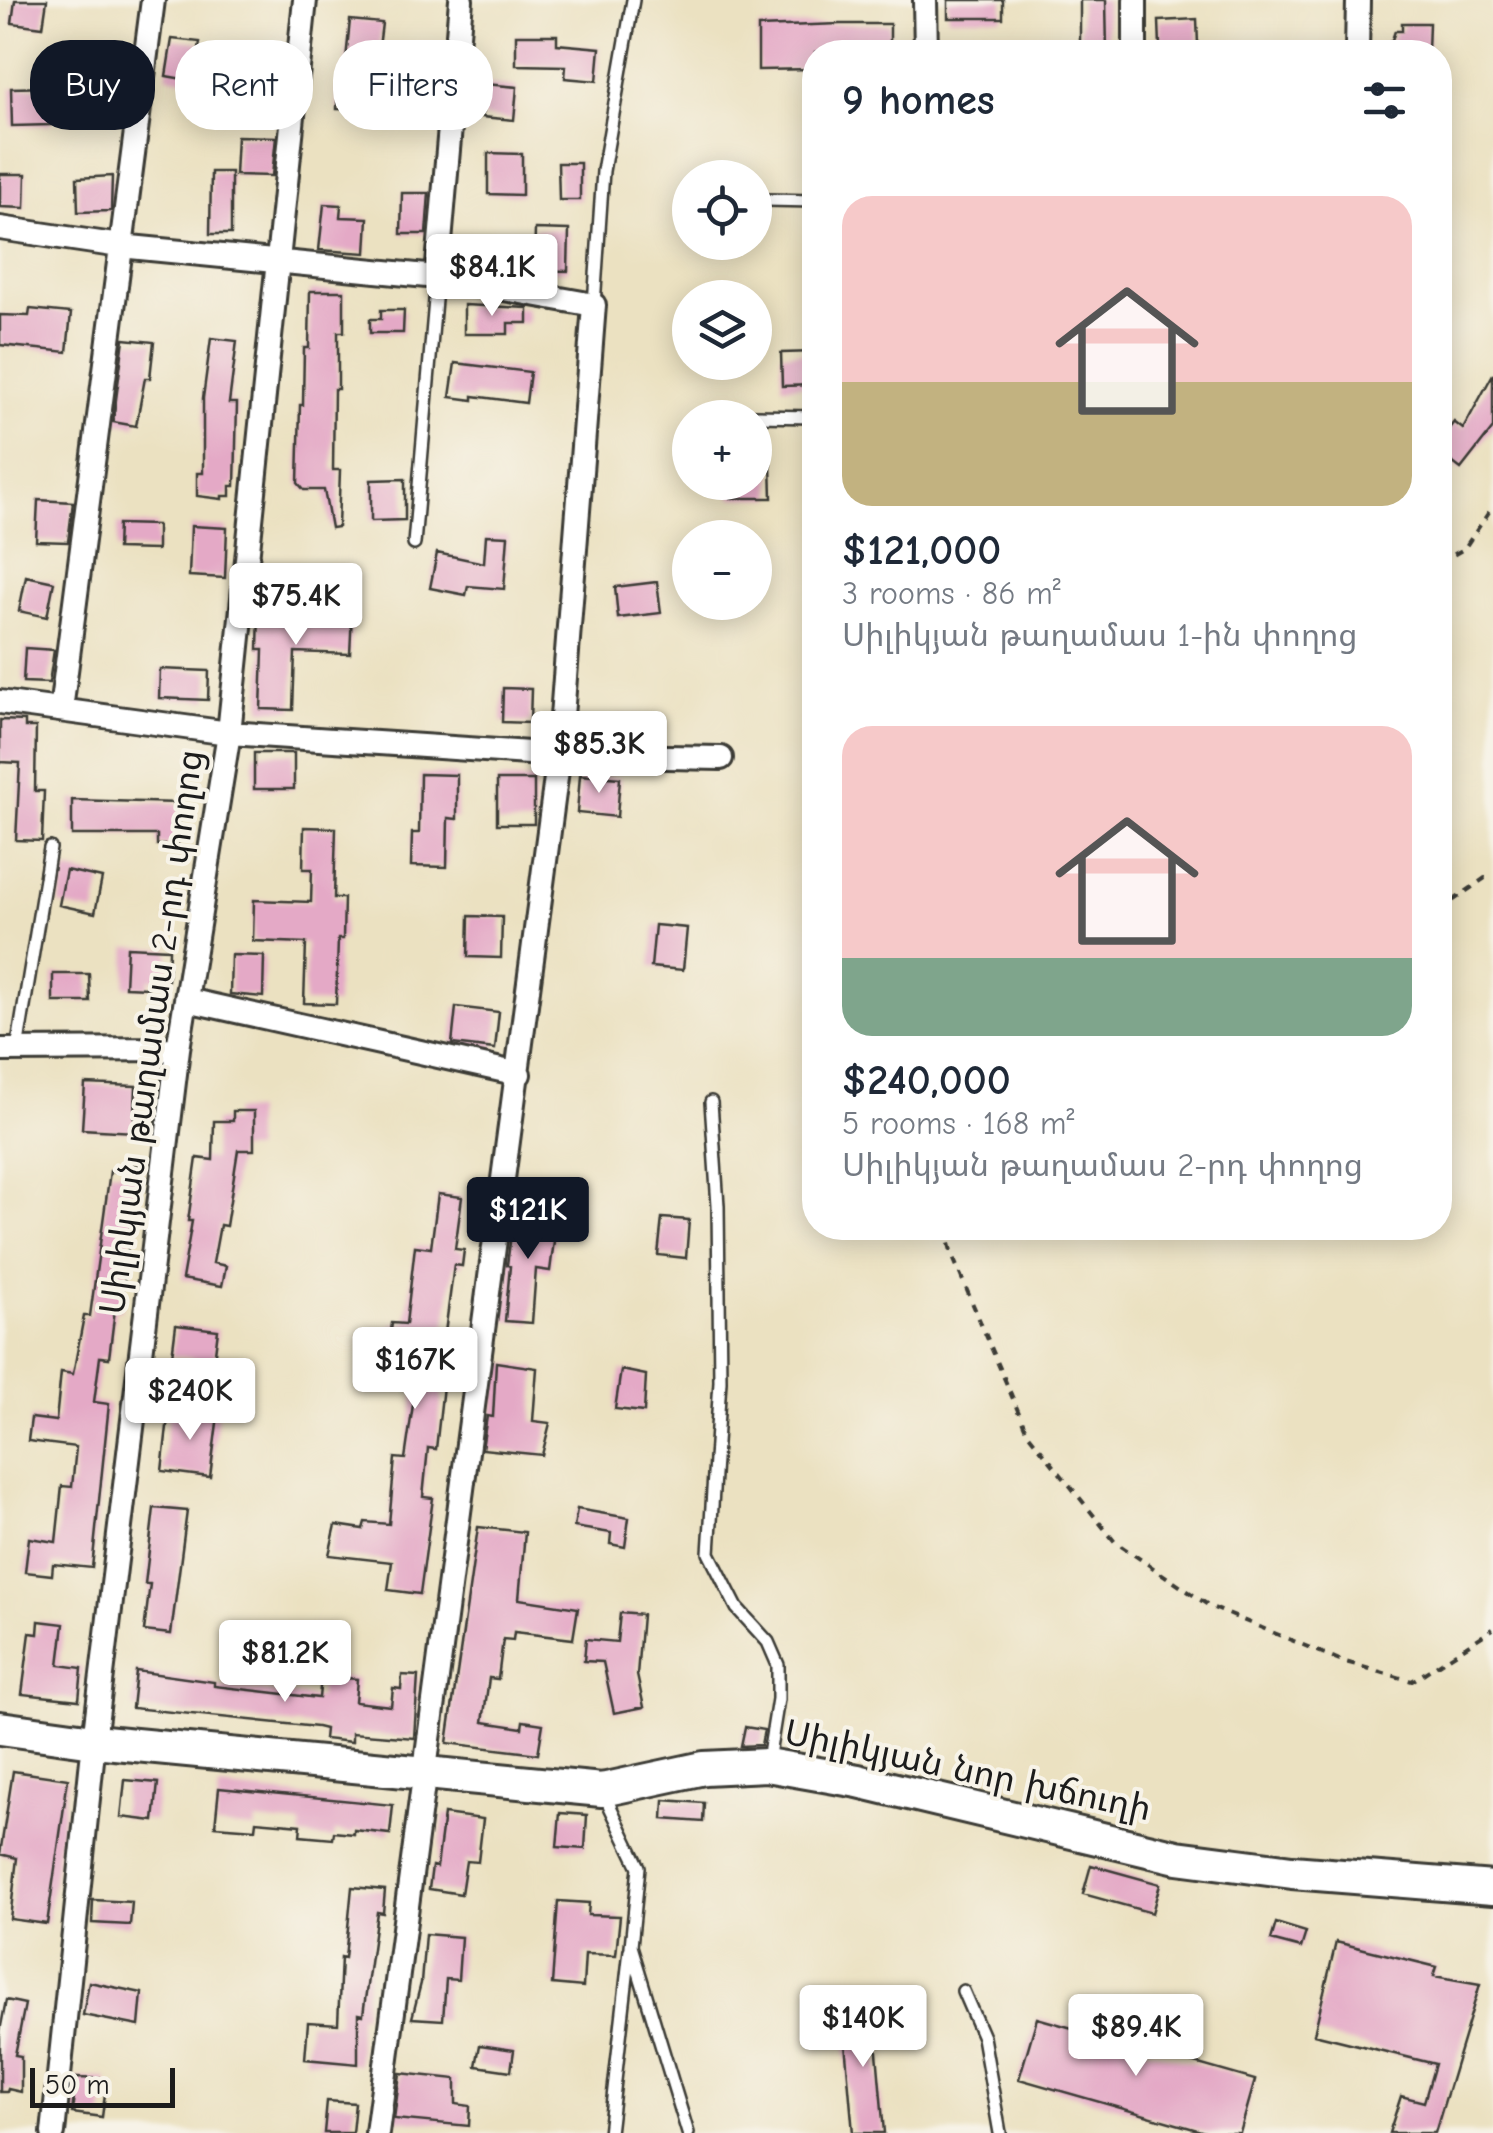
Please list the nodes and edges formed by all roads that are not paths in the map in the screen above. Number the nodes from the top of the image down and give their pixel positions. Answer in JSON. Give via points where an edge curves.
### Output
{"nodes":[{"id":1,"x":153,"y":0,"type":"edge"},
{"id":2,"x":305,"y":0,"type":"edge"},
{"id":3,"x":461,"y":0,"type":"edge"},
{"id":4,"x":633,"y":0,"type":"edge"},
{"id":5,"x":925,"y":0,"type":"edge"},
{"id":6,"x":1135,"y":0,"type":"edge"},
{"id":7,"x":1358,"y":0,"type":"edge"},
{"id":8,"x":926,"y":40,"type":"edge"},
{"id":9,"x":1135,"y":40,"type":"edge"},
{"id":10,"x":1357,"y":40,"type":"edge"},
{"id":11,"x":772,"y":200,"type":"edge"},
{"id":12,"x":802,"y":201,"type":"edge"},
{"id":13,"x":0,"y":228,"type":"edge"},
{"id":14,"x":120,"y":246,"type":"junction"},
{"id":15,"x":276,"y":259,"type":"junction"},
{"id":16,"x":437,"y":277,"type":"junction"},
{"id":17,"x":594,"y":305,"type":"junction"},
{"id":18,"x":772,"y":416,"type":"edge"},
{"id":19,"x":802,"y":417,"type":"edge"},
{"id":20,"x":414,"y":544,"type":"dead end"},
{"id":21,"x":0,"y":702,"type":"edge"},
{"id":22,"x":62,"y":710,"type":"junction"},
{"id":23,"x":229,"y":733,"type":"junction"},
{"id":24,"x":559,"y":755,"type":"junction"},
{"id":25,"x":722,"y":758,"type":"dead end"},
{"id":26,"x":50,"y":848,"type":"dead end"},
{"id":27,"x":187,"y":1000,"type":"junction"},
{"id":28,"x":178,"y":1048,"type":"junction"},
{"id":29,"x":8,"y":1050,"type":"edge"},
{"id":30,"x":519,"y":1074,"type":"junction"},
{"id":31,"x":710,"y":1102,"type":"dead end"},
{"id":32,"x":0,"y":1728,"type":"edge"},
{"id":33,"x":94,"y":1741,"type":"junction"},
{"id":34,"x":767,"y":1766,"type":"junction"},
{"id":35,"x":426,"y":1774,"type":"junction"},
{"id":36,"x":602,"y":1790,"type":"junction"},
{"id":37,"x":1493,"y":1888,"type":"edge"},
{"id":38,"x":631,"y":1946,"type":"junction"},
{"id":39,"x":963,"y":1991,"type":"dead end"},
{"id":40,"x":52,"y":2133,"type":"edge"},
{"id":41,"x":377,"y":2133,"type":"edge"},
{"id":42,"x":610,"y":2133,"type":"edge"},
{"id":43,"x":688,"y":2133,"type":"edge"},
{"id":44,"x":1000,"y":2133,"type":"edge"}],
"edges":[{"from":1,"to":14,"type":"street"},
{"from":2,"to":15,"type":"street","name":"Սիլիկյան թաղամաս 2-րդ փողոց"},
{"from":3,"to":16,"type":"street"},
{"from":4,"to":17,"type":"lane","via":[[603,171]]},
{"from":5,"to":8,"type":"street"},
{"from":6,"to":9,"type":"street"},
{"from":7,"to":10,"type":"street"},
{"from":11,"to":12,"type":"lane"},
{"from":13,"to":14,"type":"street"},
{"from":14,"to":15,"type":"street"},
{"from":14,"to":22,"type":"street"},
{"from":15,"to":16,"type":"street"},
{"from":15,"to":23,"type":"street","name":"Սիլիկյան թաղամաս 2-րդ փողոց"},
{"from":16,"to":17,"type":"street"},
{"from":16,"to":20,"type":"lane"},
{"from":17,"to":24,"type":"street"},
{"from":18,"to":19,"type":"lane"},
{"from":21,"to":22,"type":"street"},
{"from":22,"to":23,"type":"street"},
{"from":23,"to":24,"type":"street"},
{"from":23,"to":27,"type":"street","name":"Սիլիկյան թաղամաս 2-րդ փողոց"},
{"from":24,"to":25,"type":"street"},
{"from":24,"to":30,"type":"street"},
{"from":26,"to":29,"type":"lane"},
{"from":27,"to":28,"type":"street","name":"Սիլիկյան թաղամաս 2-րդ փողոց"},
{"from":27,"to":30,"type":"street"},
{"from":28,"to":29,"type":"street"},
{"from":28,"to":33,"type":"street","name":"Սիլիկյան թաղամաս 2-րդ փողոց"},
{"from":30,"to":35,"type":"street"},
{"from":31,"to":34,"type":"lane","via":[[720,1381],[709,1553],[778,1665]]},
{"from":32,"to":33,"type":"main road","name":"Սիլիկյան նոր խճուղի"},
{"from":33,"to":35,"type":"main road","name":"Սիլիկյան նոր խճուղի"},
{"from":33,"to":40,"type":"street","name":"Սիլիկյան թաղամաս 2-րդ փողոց"},
{"from":34,"to":36,"type":"main road","name":"Սիլիկյան նոր խճուղի","via":[[704,1768]]},
{"from":34,"to":37,"type":"main road","name":"Սիլիկյան նոր խճուղի","via":[[858,1781],[1177,1857]]},
{"from":35,"to":36,"type":"main road","name":"Սիլիկյան նոր խճուղի"},
{"from":35,"to":41,"type":"street"},
{"from":36,"to":38,"type":"lane","via":[[639,1868]]},
{"from":38,"to":42,"type":"lane"},
{"from":38,"to":43,"type":"lane"},
{"from":39,"to":44,"type":"lane","via":[[983,2037]]}]}
